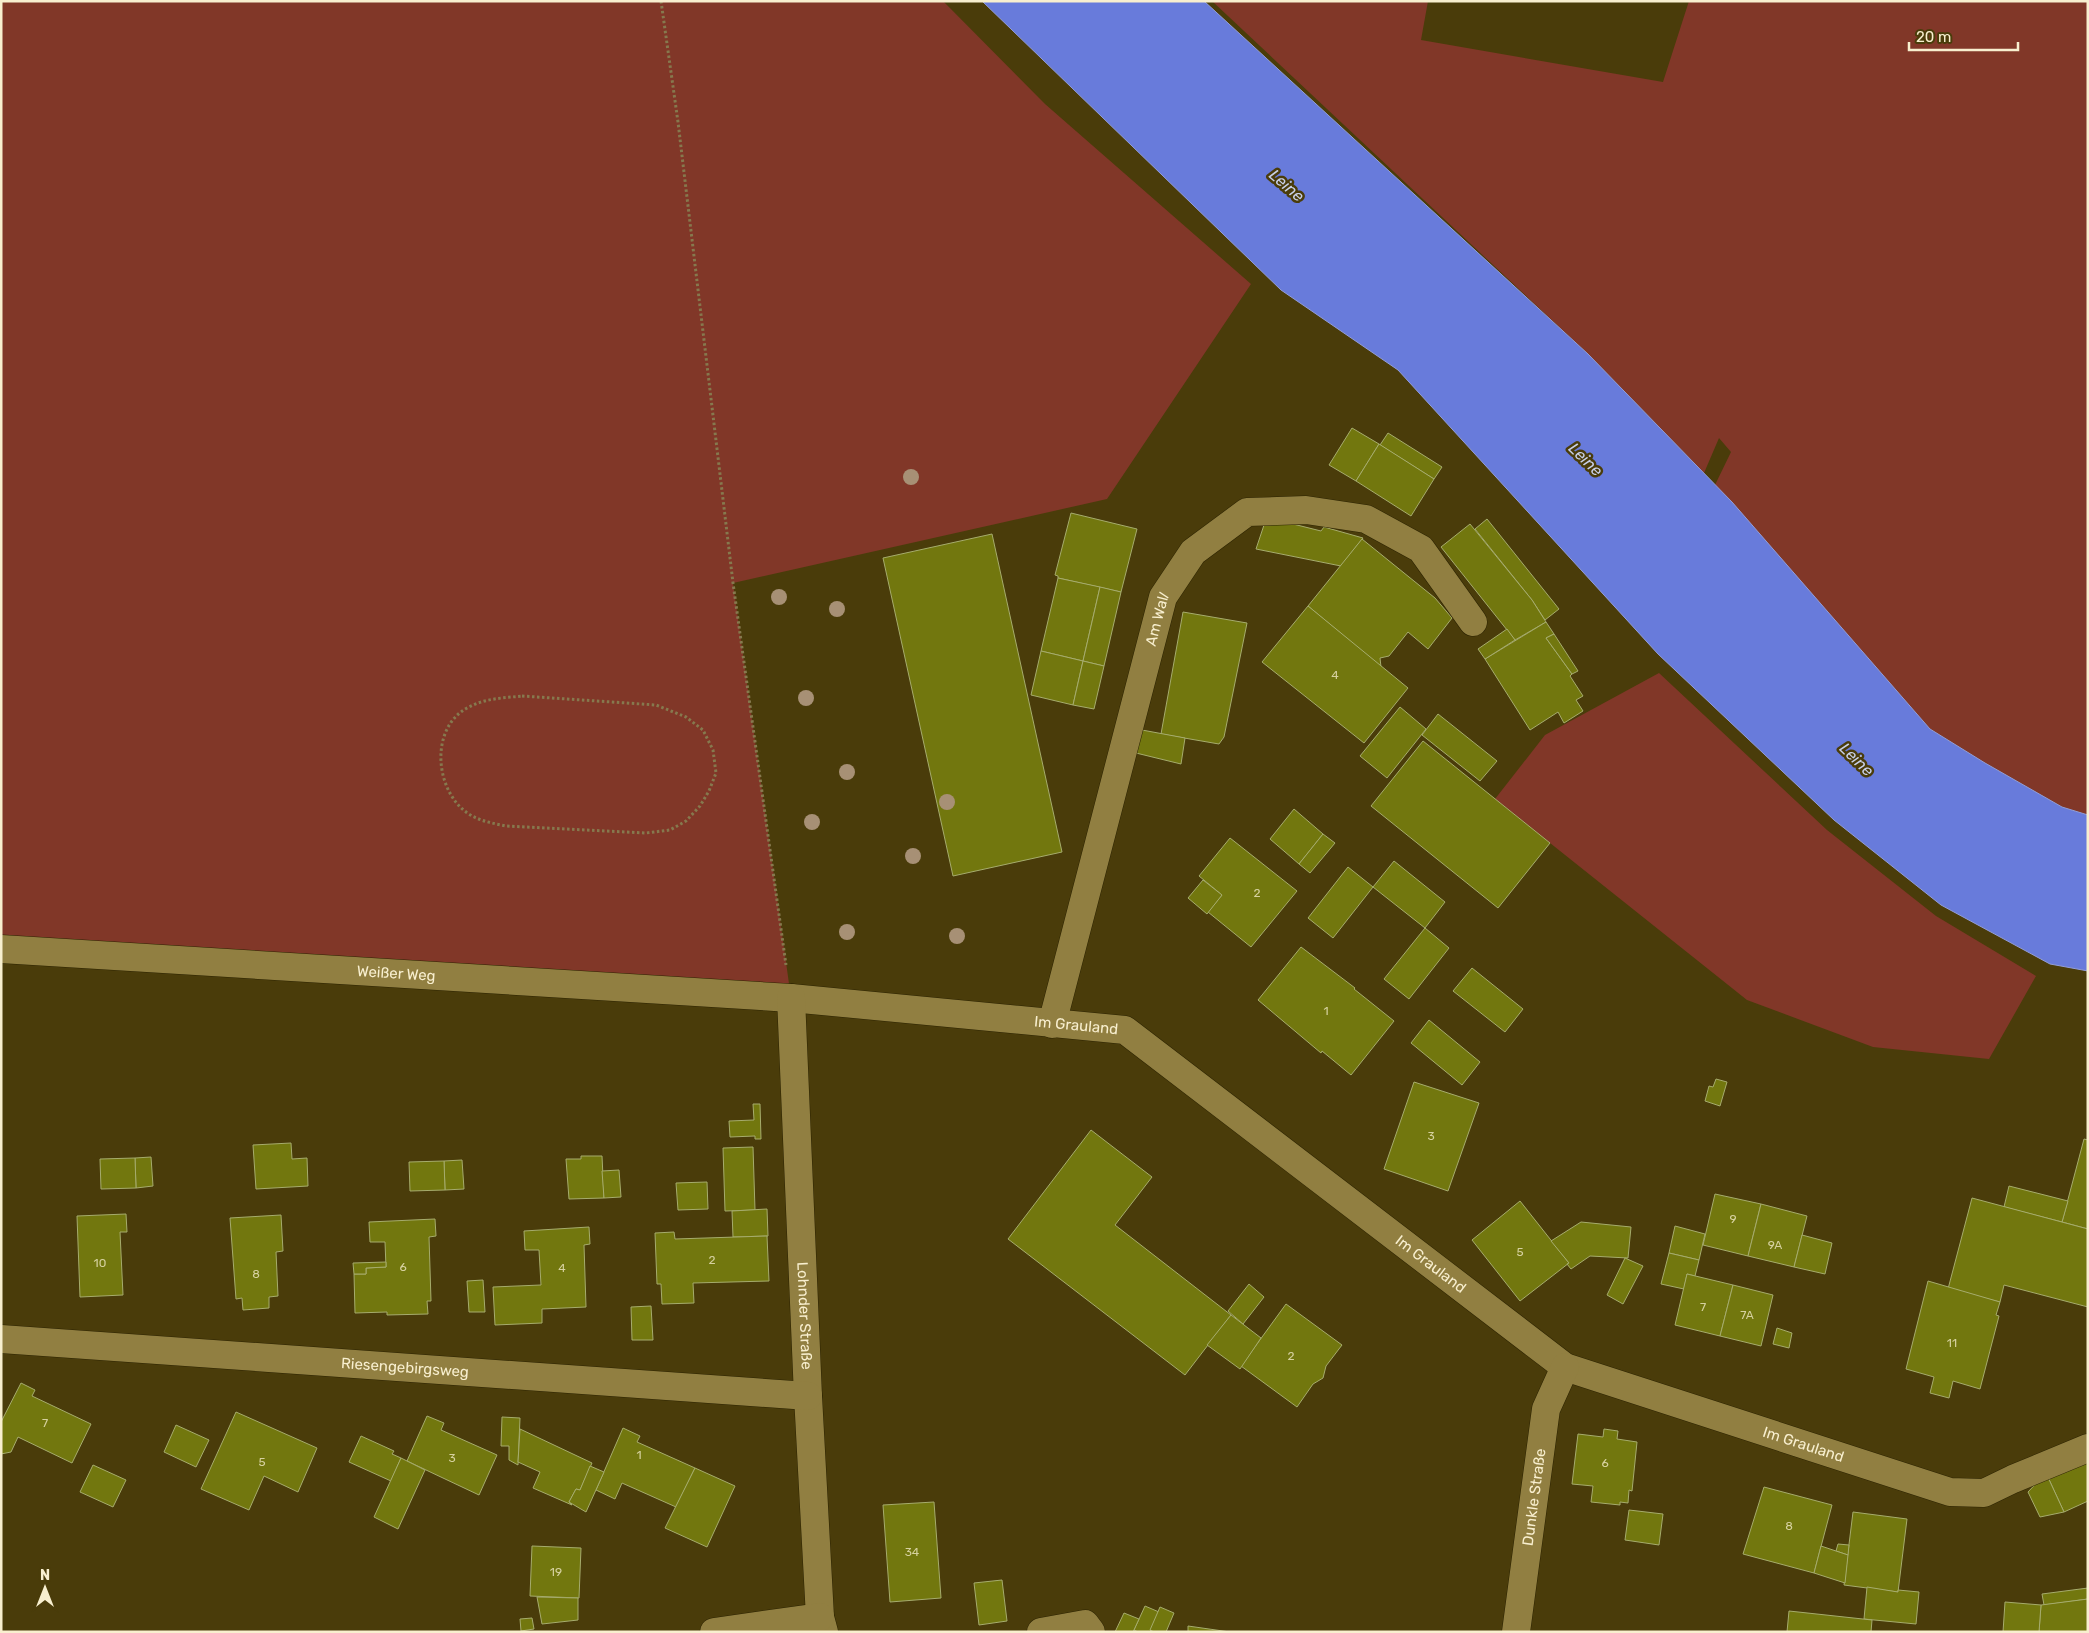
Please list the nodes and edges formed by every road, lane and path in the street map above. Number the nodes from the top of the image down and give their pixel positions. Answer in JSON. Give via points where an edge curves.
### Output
{"nodes":[{"id":1,"x":661,"y":1,"type":"edge"},
{"id":2,"x":1473,"y":622,"type":"dead end"},
{"id":3,"x":656,"y":705,"type":"joint"},
{"id":4,"x":1,"y":949,"type":"edge"},
{"id":5,"x":791,"y":998,"type":"junction"},
{"id":6,"x":1052,"y":1024,"type":"junction"},
{"id":7,"x":1,"y":1339,"type":"edge"},
{"id":8,"x":1565,"y":1367,"type":"junction"},
{"id":9,"x":808,"y":1396,"type":"junction"},
{"id":10,"x":2088,"y":1448,"type":"edge"},
{"id":11,"x":822,"y":1625,"type":"edge"},
{"id":12,"x":714,"y":1632,"type":"edge"},
{"id":13,"x":1041,"y":1632,"type":"edge"},
{"id":14,"x":1091,"y":1632,"type":"edge"},
{"id":15,"x":1516,"y":1632,"type":"edge"}],
"edges":[{"from":1,"to":5,"type":"path","via":[[733,583]]},
{"from":2,"to":6,"type":"street","name":"Am Wall","via":[[1421,549],[1366,519],[1306,510],[1246,512],[1193,552],[1163,597]]},
{"from":3,"to":3,"type":"path","via":[[522,696],[492,699],[468,707],[451,722],[442,744],[444,782],[466,812],[484,821],[506,826],[646,834],[670,830],[686,821],[700,806],[716,773],[713,750],[703,730],[686,717]]},
{"from":4,"to":5,"type":"street","name":"Weißer Weg"},
{"from":5,"to":6,"type":"street","name":"Im Grauland"},
{"from":5,"to":9,"type":"street","name":"Lohnder Straße"},
{"from":6,"to":8,"type":"street","name":"Im Grauland","via":[[1125,1030]]},
{"from":7,"to":9,"type":"street","name":"Riesengebirgsweg"},
{"from":8,"to":10,"type":"street","name":"Im Grauland","via":[[1950,1492],[1984,1493]]},
{"from":8,"to":15,"type":"street","name":"Dunkle Straße","via":[[1546,1408]]},
{"from":9,"to":11,"type":"street","name":"Lohnder Straße"},
{"from":11,"to":12,"type":"street"},
{"from":13,"to":14,"type":"street","via":[[1085,1624]]}]}
